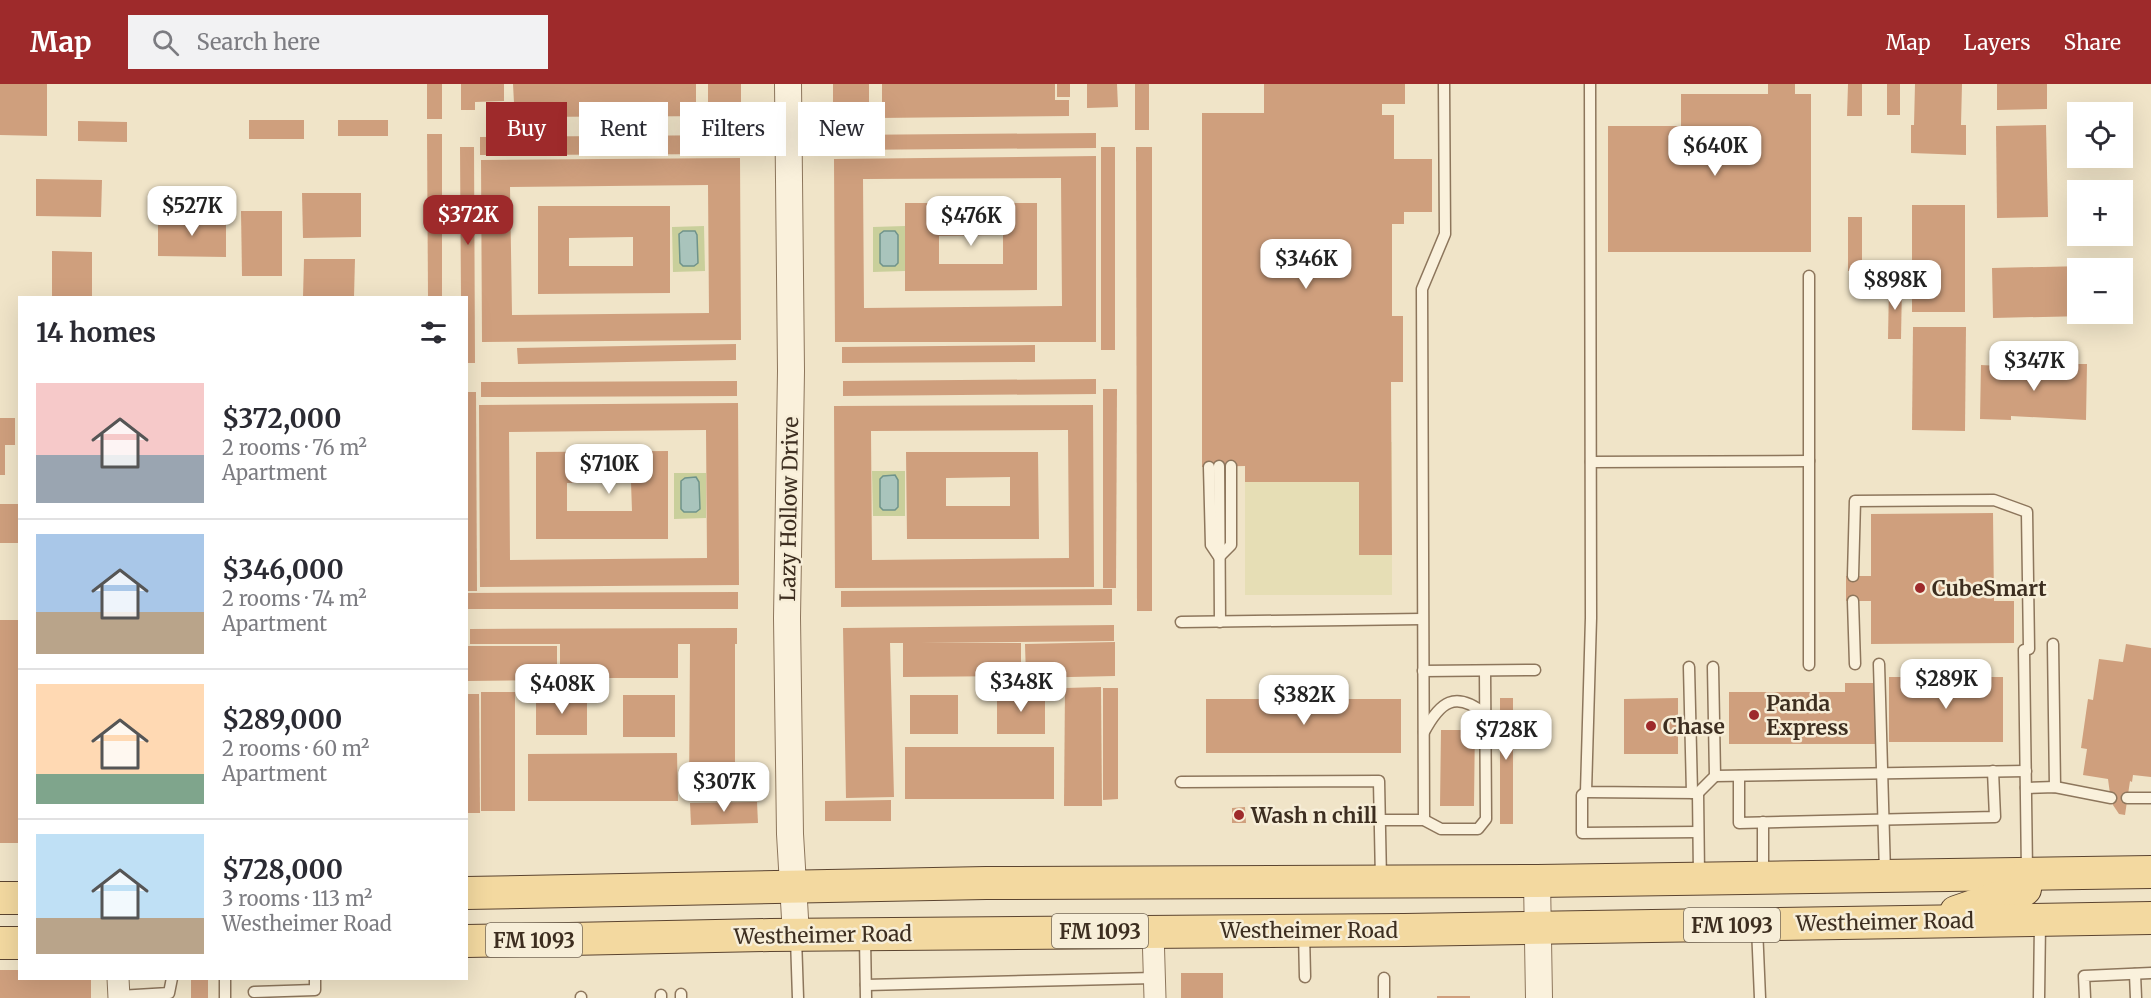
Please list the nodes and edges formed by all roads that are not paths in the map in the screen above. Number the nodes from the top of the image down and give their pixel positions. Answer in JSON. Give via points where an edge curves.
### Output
{"nodes":[{"id":1,"x":788,"y":84,"type":"edge"},
{"id":2,"x":1444,"y":84,"type":"edge"},
{"id":3,"x":1590,"y":84,"type":"edge"},
{"id":4,"x":1809,"y":276,"type":"dead end"},
{"id":5,"x":1809,"y":461,"type":"junction"},
{"id":6,"x":1591,"y":462,"type":"junction"},
{"id":7,"x":1220,"y":466,"type":"dead end"},
{"id":8,"x":1854,"y":576,"type":"dead end"},
{"id":9,"x":1854,"y":601,"type":"dead end"},
{"id":10,"x":1422,"y":619,"type":"junction"},
{"id":11,"x":1220,"y":621,"type":"junction"},
{"id":12,"x":1181,"y":622,"type":"dead end"},
{"id":13,"x":2053,"y":644,"type":"dead end"},
{"id":14,"x":1855,"y":664,"type":"dead end"},
{"id":15,"x":1879,"y":664,"type":"dead end"},
{"id":16,"x":1809,"y":665,"type":"dead end"},
{"id":17,"x":1689,"y":667,"type":"dead end"},
{"id":18,"x":1713,"y":667,"type":"dead end"},
{"id":19,"x":1535,"y":670,"type":"dead end"},
{"id":20,"x":1423,"y":671,"type":"junction"},
{"id":21,"x":1485,"y":671,"type":"junction"},
{"id":22,"x":1485,"y":714,"type":"junction"},
{"id":23,"x":1423,"y":733,"type":"junction"},
{"id":24,"x":1993,"y":771,"type":"junction"},
{"id":25,"x":2026,"y":771,"type":"junction"},
{"id":26,"x":1883,"y":773,"type":"junction"},
{"id":27,"x":1715,"y":776,"type":"junction"},
{"id":28,"x":1738,"y":776,"type":"junction"},
{"id":29,"x":1182,"y":782,"type":"dead end"},
{"id":30,"x":2055,"y":787,"type":"junction"},
{"id":31,"x":2026,"y":788,"type":"junction"},
{"id":32,"x":1586,"y":792,"type":"junction"},
{"id":33,"x":1695,"y":793,"type":"junction"},
{"id":34,"x":2111,"y":798,"type":"dead end"},
{"id":35,"x":2127,"y":798,"type":"dead end"},
{"id":36,"x":2151,"y":798,"type":"edge"},
{"id":37,"x":1379,"y":820,"type":"junction"},
{"id":38,"x":1424,"y":820,"type":"junction"},
{"id":39,"x":1884,"y":820,"type":"junction"},
{"id":40,"x":1763,"y":822,"type":"junction"},
{"id":41,"x":1698,"y":832,"type":"junction"},
{"id":42,"x":2145,"y":872,"type":"edge"},
{"id":43,"x":2027,"y":874,"type":"junction"},
{"id":44,"x":1886,"y":876,"type":"junction"},
{"id":45,"x":1699,"y":878,"type":"junction"},
{"id":46,"x":1763,"y":878,"type":"junction"},
{"id":47,"x":1305,"y":881,"type":"junction"},
{"id":48,"x":1381,"y":881,"type":"junction"},
{"id":49,"x":1538,"y":881,"type":"junction"},
{"id":50,"x":794,"y":886,"type":"junction"},
{"id":51,"x":468,"y":892,"type":"edge"},
{"id":52,"x":0,"y":898,"type":"edge"},
{"id":53,"x":18,"y":898,"type":"edge"},
{"id":54,"x":2151,"y":918,"type":"edge"},
{"id":55,"x":2040,"y":919,"type":"junction"},
{"id":56,"x":1926,"y":921,"type":"junction"},
{"id":57,"x":1757,"y":924,"type":"junction"},
{"id":58,"x":1538,"y":928,"type":"junction"},
{"id":59,"x":1304,"y":930,"type":"junction"},
{"id":60,"x":1153,"y":931,"type":"junction"},
{"id":61,"x":796,"y":935,"type":"junction"},
{"id":62,"x":865,"y":935,"type":"junction"},
{"id":63,"x":468,"y":941,"type":"edge"},
{"id":64,"x":0,"y":943,"type":"edge"},
{"id":65,"x":18,"y":943,"type":"edge"},
{"id":66,"x":2151,"y":973,"type":"edge"},
{"id":67,"x":2135,"y":974,"type":"junction"},
{"id":68,"x":1305,"y":978,"type":"dead end"},
{"id":69,"x":1384,"y":978,"type":"dead end"},
{"id":70,"x":172,"y":980,"type":"edge"},
{"id":71,"x":225,"y":980,"type":"edge"},
{"id":72,"x":866,"y":985,"type":"junction"},
{"id":73,"x":1154,"y":988,"type":"edge"},
{"id":74,"x":119,"y":991,"type":"edge"},
{"id":75,"x":254,"y":992,"type":"dead end"},
{"id":76,"x":315,"y":994,"type":"edge"},
{"id":77,"x":169,"y":996,"type":"edge"},
{"id":78,"x":225,"y":998,"type":"edge"},
{"id":79,"x":798,"y":998,"type":"edge"},
{"id":80,"x":866,"y":998,"type":"edge"},
{"id":81,"x":1384,"y":998,"type":"edge"},
{"id":82,"x":1539,"y":998,"type":"edge"},
{"id":83,"x":1760,"y":998,"type":"edge"},
{"id":84,"x":2039,"y":998,"type":"edge"},
{"id":85,"x":2085,"y":998,"type":"edge"},
{"id":86,"x":2136,"y":998,"type":"edge"}],
"edges":[{"from":1,"to":50,"type":"street","name":"Lazy Hollow Drive","via":[[791,371],[787,618]]},
{"from":2,"to":10,"type":"lane","via":[[1445,234],[1422,289]]},
{"from":3,"to":6,"type":"lane"},
{"from":4,"to":5,"type":"lane"},
{"from":5,"to":6,"type":"lane"},
{"from":5,"to":16,"type":"lane"},
{"from":6,"to":32,"type":"lane","via":[[1592,618]]},
{"from":7,"to":11,"type":"lane"},
{"from":8,"to":25,"type":"lane","via":[[1855,501],[1994,500],[2027,512]]},
{"from":9,"to":14,"type":"lane"},
{"from":10,"to":11,"type":"lane"},
{"from":10,"to":20,"type":"lane"},
{"from":11,"to":12,"type":"lane"},
{"from":13,"to":30,"type":"lane"},
{"from":15,"to":26,"type":"lane"},
{"from":17,"to":33,"type":"lane"},
{"from":18,"to":27,"type":"lane"},
{"from":19,"to":21,"type":"lane"},
{"from":20,"to":21,"type":"lane"},
{"from":20,"to":23,"type":"lane"},
{"from":21,"to":22,"type":"lane"},
{"from":22,"to":23,"type":"lane","via":[[1473,705],[1445,703]]},
{"from":22,"to":38,"type":"lane","via":[[1486,819],[1478,829],[1441,829]]},
{"from":23,"to":38,"type":"lane"},
{"from":24,"to":25,"type":"lane"},
{"from":24,"to":26,"type":"lane"},
{"from":24,"to":39,"type":"lane","via":[[1995,817]]},
{"from":25,"to":31,"type":"lane"},
{"from":26,"to":28,"type":"lane"},
{"from":26,"to":39,"type":"lane"},
{"from":27,"to":28,"type":"lane"},
{"from":27,"to":33,"type":"lane"},
{"from":28,"to":40,"type":"lane","via":[[1739,823]]},
{"from":29,"to":37,"type":"lane","via":[[1379,781]]},
{"from":30,"to":31,"type":"lane"},
{"from":30,"to":34,"type":"lane"},
{"from":31,"to":43,"type":"lane"},
{"from":32,"to":33,"type":"lane","via":[[1606,797],[1675,797]]},
{"from":32,"to":41,"type":"lane","via":[[1581,795],[1582,832],[1677,827]]},
{"from":33,"to":41,"type":"lane"},
{"from":35,"to":36,"type":"lane"},
{"from":37,"to":38,"type":"lane"},
{"from":37,"to":48,"type":"lane"},
{"from":39,"to":40,"type":"lane"},
{"from":39,"to":44,"type":"lane"},
{"from":40,"to":46,"type":"lane"},
{"from":41,"to":45,"type":"lane"},
{"from":42,"to":43,"type":"main road","number":"FM 1093"},
{"from":42,"to":55,"type":"main road","via":[[2060,894],[2044,907]]},
{"from":43,"to":44,"type":"main road","number":"FM 1093"},
{"from":43,"to":56,"type":"main road","via":[[2025,890],[2016,896],[2000,897]]},
{"from":44,"to":46,"type":"main road","number":"FM 1093"},
{"from":45,"to":46,"type":"main road","number":"FM 1093"},
{"from":45,"to":49,"type":"main road","number":"FM 1093"},
{"from":47,"to":48,"type":"main road","number":"FM 1093"},
{"from":47,"to":50,"type":"main road","number":"FM 1093"},
{"from":47,"to":60,"type":"main road","via":[[1275,903],[1168,906],[1161,910]]},
{"from":48,"to":49,"type":"main road","number":"FM 1093"},
{"from":49,"to":58,"type":"street"},
{"from":50,"to":51,"type":"main road","number":"FM 1093"},
{"from":50,"to":61,"type":"street","name":"Lazy Hollow Drive"},
{"from":52,"to":53,"type":"main road"},
{"from":54,"to":55,"type":"main road","name":"Westheimer Road","number":"FM 1093"},
{"from":55,"to":56,"type":"main road","name":"Westheimer Road","number":"FM 1093"},
{"from":55,"to":84,"type":"lane"},
{"from":56,"to":57,"type":"main road","name":"Westheimer Road","number":"FM 1093"},
{"from":57,"to":58,"type":"main road","name":"Westheimer Road","number":"FM 1093"},
{"from":57,"to":83,"type":"lane"},
{"from":58,"to":59,"type":"main road","name":"Westheimer Road","number":"FM 1093"},
{"from":58,"to":82,"type":"street"},
{"from":59,"to":60,"type":"main road","name":"Westheimer Road","number":"FM 1093"},
{"from":59,"to":68,"type":"lane"},
{"from":60,"to":62,"type":"main road","name":"Westheimer Road","number":"FM 1093"},
{"from":60,"to":73,"type":"street"},
{"from":61,"to":62,"type":"main road","name":"Westheimer Road","number":"FM 1093"},
{"from":61,"to":63,"type":"main road","name":"Westheimer Road","number":"FM 1093"},
{"from":61,"to":79,"type":"lane"},
{"from":62,"to":72,"type":"lane"},
{"from":64,"to":65,"type":"main road"},
{"from":66,"to":67,"type":"lane"},
{"from":67,"to":85,"type":"lane","via":[[2085,976]]},
{"from":67,"to":86,"type":"lane"},
{"from":69,"to":81,"type":"lane"},
{"from":70,"to":77,"type":"lane"},
{"from":71,"to":78,"type":"lane"},
{"from":72,"to":73,"type":"lane"},
{"from":72,"to":80,"type":"lane"},
{"from":74,"to":77,"type":"lane"},
{"from":75,"to":76,"type":"lane"}]}
